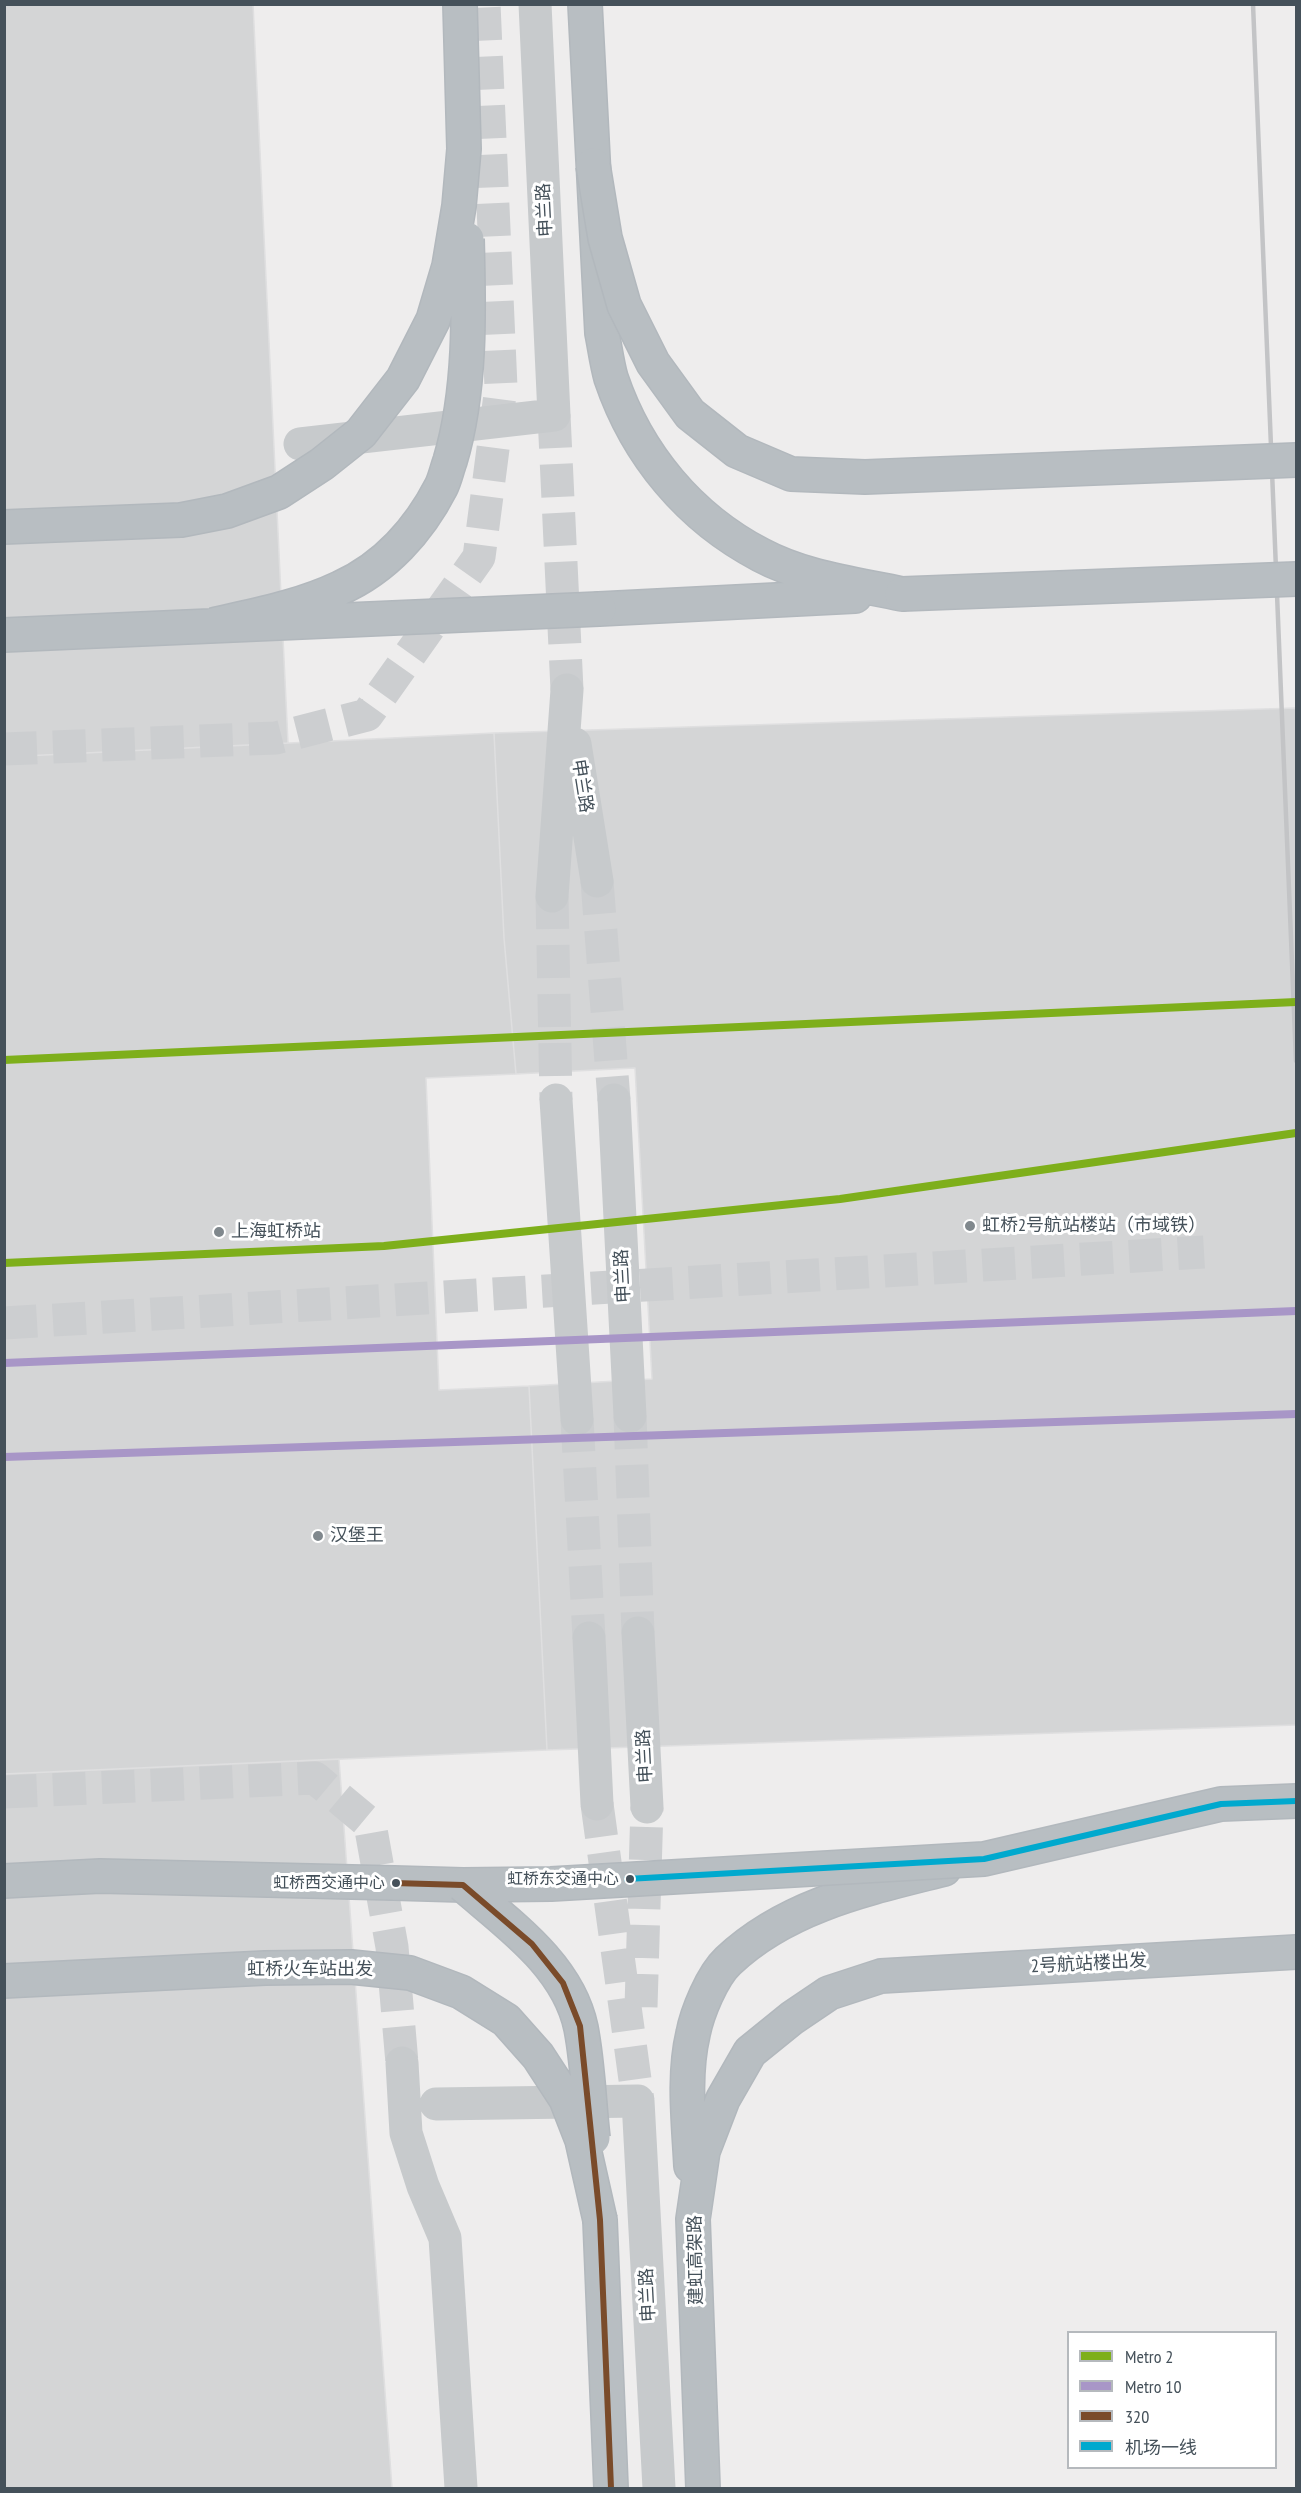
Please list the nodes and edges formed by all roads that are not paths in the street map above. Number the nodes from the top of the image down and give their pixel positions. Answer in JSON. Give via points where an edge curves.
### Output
{"nodes":[{"id":1,"x":460,"y":4,"type":"edge"},
{"id":2,"x":535,"y":4,"type":"edge"},
{"id":3,"x":585,"y":4,"type":"edge"},
{"id":4,"x":464,"y":149,"type":"junction"},
{"id":5,"x":593,"y":165,"type":"junction"},
{"id":6,"x":300,"y":444,"type":"dead end"},
{"id":7,"x":1296,"y":460,"type":"edge"},
{"id":8,"x":4,"y":527,"type":"edge"},
{"id":9,"x":1296,"y":579,"type":"edge"},
{"id":10,"x":902,"y":594,"type":"junction"},
{"id":11,"x":213,"y":625,"type":"junction"},
{"id":12,"x":4,"y":635,"type":"edge"},
{"id":13,"x":597,"y":882,"type":"tunnel mouth"},
{"id":14,"x":552,"y":896,"type":"tunnel mouth"},
{"id":15,"x":556,"y":1100,"type":"tunnel mouth"},
{"id":16,"x":614,"y":1100,"type":"tunnel mouth"},
{"id":17,"x":630,"y":1416,"type":"tunnel mouth"},
{"id":18,"x":577,"y":1419,"type":"tunnel mouth"},
{"id":19,"x":638,"y":1633,"type":"tunnel mouth"},
{"id":20,"x":589,"y":1638,"type":"tunnel mouth"},
{"id":21,"x":1296,"y":1801,"type":"edge"},
{"id":22,"x":597,"y":1804,"type":"tunnel mouth"},
{"id":23,"x":647,"y":1807,"type":"tunnel mouth"},
{"id":24,"x":984,"y":1859,"type":"junction"},
{"id":25,"x":4,"y":1881,"type":"edge"},
{"id":26,"x":463,"y":1885,"type":"junction"},
{"id":27,"x":1296,"y":1952,"type":"edge"},
{"id":28,"x":881,"y":1976,"type":"joint"},
{"id":29,"x":4,"y":1981,"type":"edge"},
{"id":30,"x":402,"y":2063,"type":"tunnel mouth"},
{"id":31,"x":436,"y":2104,"type":"dead end"},
{"id":32,"x":693,"y":2219,"type":"junction"},
{"id":33,"x":600,"y":2220,"type":"junction"},
{"id":34,"x":461,"y":2488,"type":"edge"},
{"id":35,"x":611,"y":2488,"type":"edge"},
{"id":36,"x":659,"y":2488,"type":"edge"},
{"id":37,"x":703,"y":2488,"type":"edge"}],
"edges":[{"from":1,"to":4,"type":"highway","bridge":true},
{"from":2,"to":6,"type":"street","name":"申兰路","via":[[554,415]]},
{"from":3,"to":5,"type":"highway"},
{"from":4,"to":8,"type":"highway","bridge":true,"via":[[449,266],[433,320],[403,379],[361,433],[279,492],[227,511],[181,520]]},
{"from":4,"to":11,"type":"highway","bridge":true,"via":[[466,345],[456,440],[442,485],[414,531],[383,562],[341,588],[287,607]]},
{"from":5,"to":7,"type":"highway","bridge":true,"via":[[605,238],[624,305],[653,363],[690,414],[737,451],[792,474],[865,477]]},
{"from":5,"to":10,"type":"highway","bridge":true,"via":[[602,333],[611,377],[649,457],[677,492],[714,526],[762,556],[813,575]]},
{"from":9,"to":10,"type":"highway","bridge":true},
{"from":10,"to":11,"type":"highway","bridge":true},
{"from":11,"to":12,"type":"highway","bridge":true},
{"from":13,"to":14,"type":"street","name":"申兰路","via":[[567,690]]},
{"from":15,"to":18,"type":"street"},
{"from":16,"to":17,"type":"street","name":"申兰路"},
{"from":19,"to":23,"type":"street","name":"申兰路"},
{"from":20,"to":22,"type":"street"},
{"from":21,"to":24,"type":"highway","bridge":true,"via":[[1221,1804]]},
{"from":24,"to":26,"type":"highway","bridge":true,"via":[[551,1884]]},
{"from":24,"to":32,"type":"highway","bridge":true,"via":[[844,1895],[808,1909],[766,1932],[727,1962],[707,1993],[693,2034],[688,2068]]},
{"from":25,"to":26,"type":"highway","bridge":true,"via":[[100,1876]]},
{"from":26,"to":33,"type":"highway","bridge":true,"via":[[532,1944],[563,1983],[580,2026]]},
{"from":27,"to":28,"type":"highway","name":"2号航站楼出发"},
{"from":28,"to":32,"type":"highway","name":"建虹高架路","via":[[829,1993],[750,2052],[723,2099],[703,2151]]},
{"from":29,"to":33,"type":"highway","name":"虹桥火车站出发","bridge":true,"via":[[351,1967],[410,1973],[461,1992],[506,2020],[538,2056],[566,2099],[582,2140]]},
{"from":30,"to":34,"type":"street","via":[[406,2133],[445,2238]]},
{"from":31,"to":36,"type":"street","name":"申兰路","via":[[638,2101]]},
{"from":32,"to":37,"type":"highway","name":"建虹高架路"},
{"from":33,"to":35,"type":"highway","name":"虹桥火车站出发"}]}
